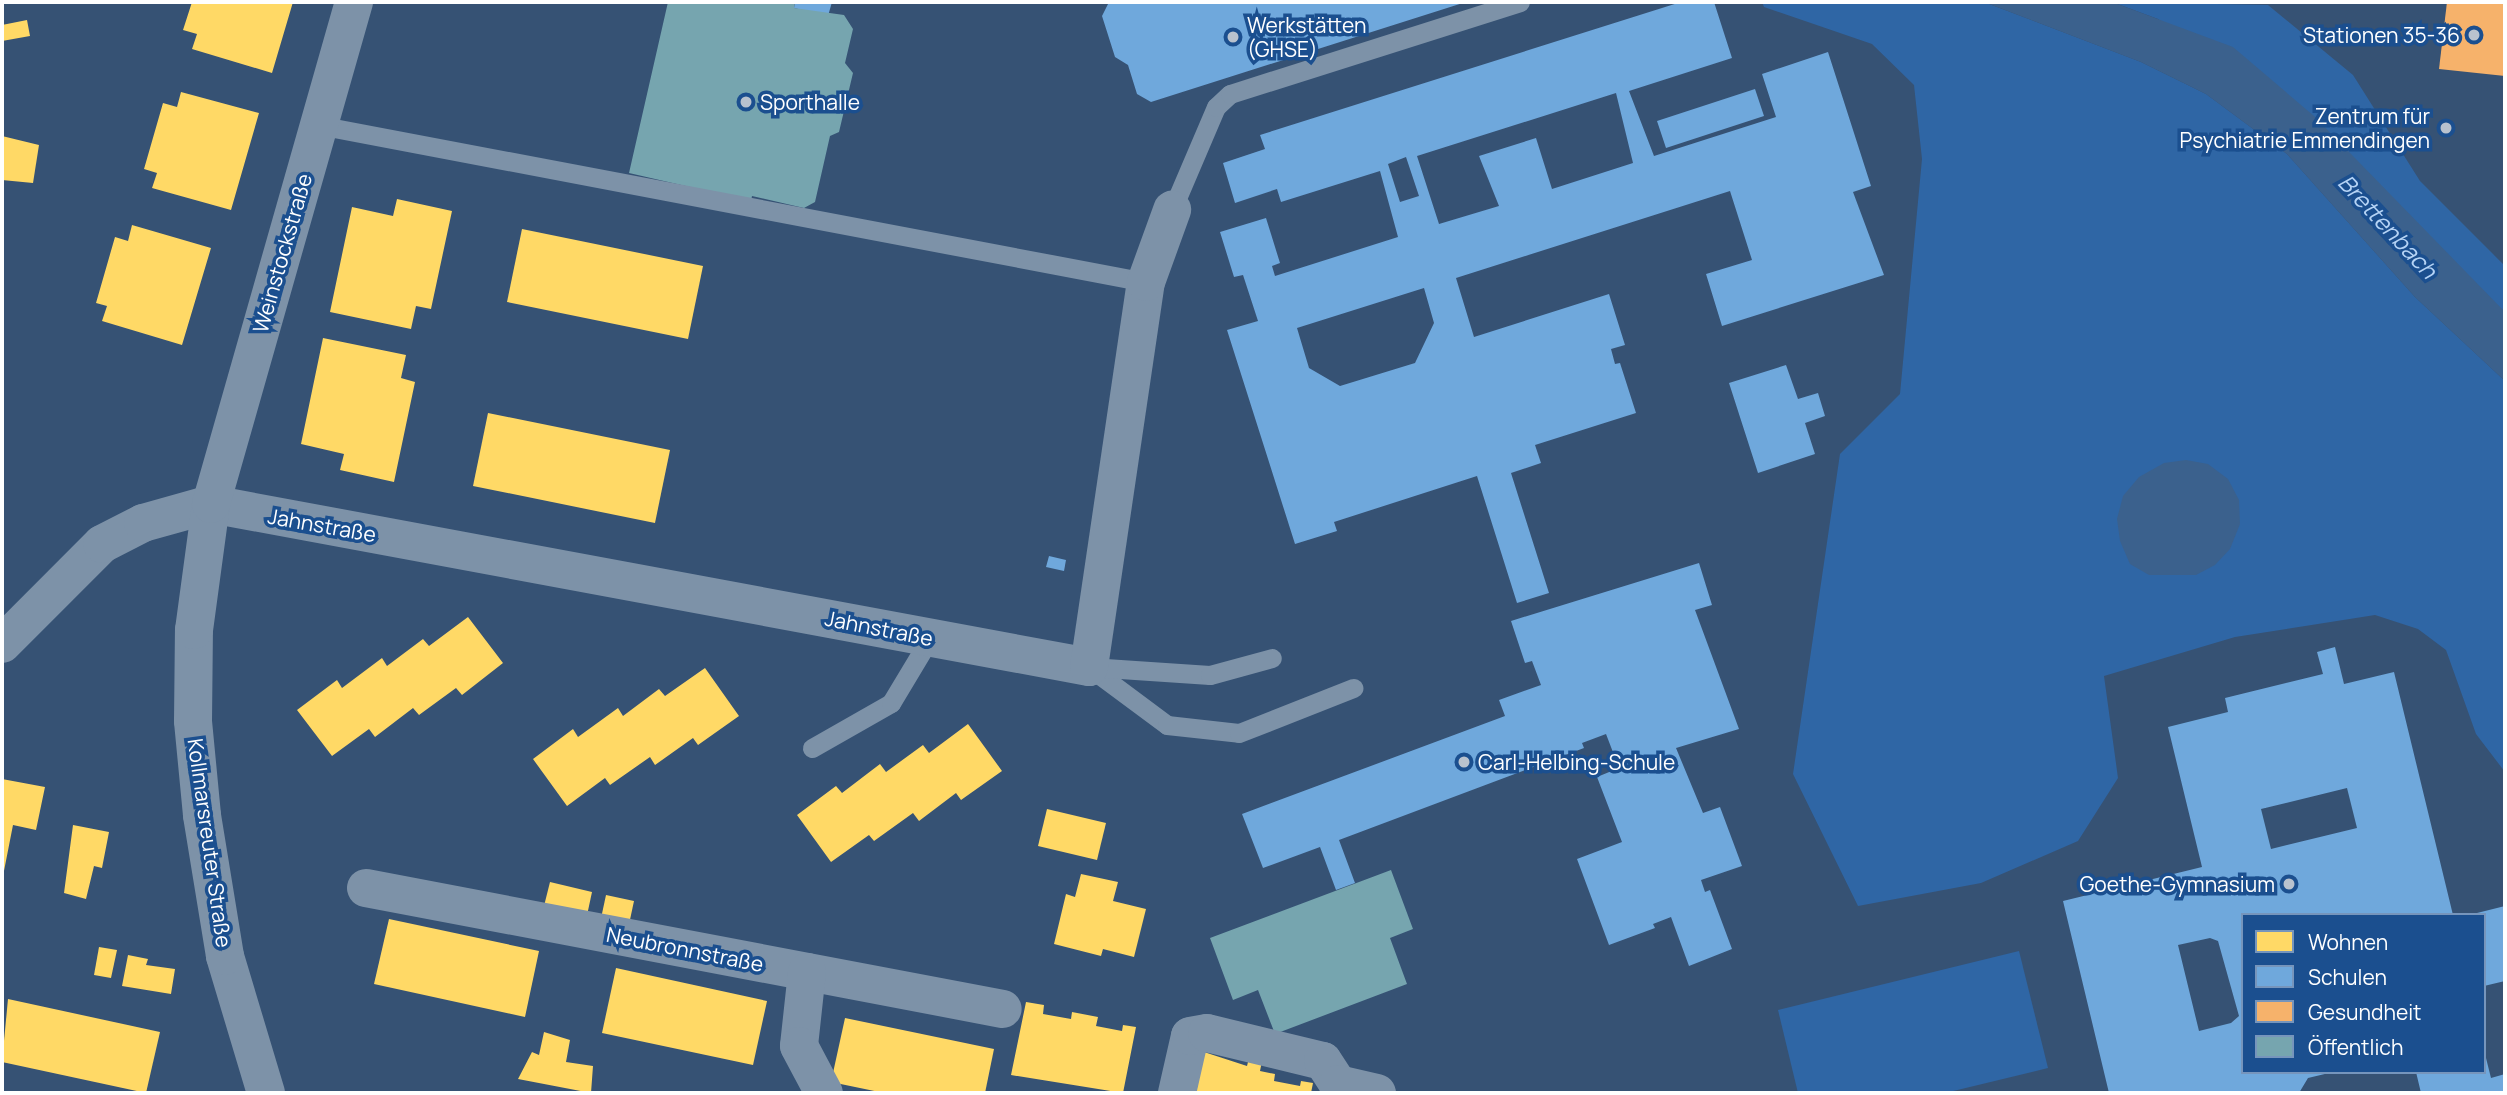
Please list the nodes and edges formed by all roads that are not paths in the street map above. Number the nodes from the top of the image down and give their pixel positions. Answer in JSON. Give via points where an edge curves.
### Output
{"nodes":[{"id":1,"x":354,"y":2,"type":"edge"},
{"id":2,"x":1520,"y":2,"type":"edge"},
{"id":3,"x":318,"y":125,"type":"junction"},
{"id":4,"x":1172,"y":210,"type":"joint"},
{"id":5,"x":1146,"y":282,"type":"junction"},
{"id":6,"x":211,"y":504,"type":"junction"},
{"id":7,"x":930,"y":638,"type":"junction"},
{"id":8,"x":2,"y":644,"type":"edge"},
{"id":9,"x":1272,"y":658,"type":"dead end"},
{"id":10,"x":1089,"y":667,"type":"junction"},
{"id":11,"x":1353,"y":688,"type":"dead end"},
{"id":12,"x":812,"y":748,"type":"dead end"},
{"id":13,"x":366,"y":888,"type":"dead end"},
{"id":14,"x":807,"y":972,"type":"junction"},
{"id":15,"x":1003,"y":1009,"type":"dead end"},
{"id":16,"x":266,"y":1093,"type":"edge"},
{"id":17,"x":824,"y":1093,"type":"edge"},
{"id":18,"x":1177,"y":1093,"type":"edge"},
{"id":19,"x":1377,"y":1093,"type":"edge"}],
"edges":[{"from":1,"to":3,"type":"street","name":"Weinstockstraße"},
{"from":2,"to":4,"type":"lane","via":[[1230,94],[1216,107]]},
{"from":3,"to":5,"type":"lane"},
{"from":3,"to":6,"type":"street","name":"Weinstockstraße"},
{"from":4,"to":5,"type":"street"},
{"from":5,"to":10,"type":"street"},
{"from":6,"to":7,"type":"street","name":"Jahnstraße"},
{"from":6,"to":8,"type":"street","via":[[143,523],[102,544]]},
{"from":6,"to":16,"type":"street","name":"Kollmarsreuter Straße","via":[[194,630],[193,721],[202,815],[225,956]]},
{"from":7,"to":10,"type":"street","name":"Jahnstraße"},
{"from":7,"to":12,"type":"lane","via":[[891,703]]},
{"from":9,"to":10,"type":"lane","via":[[1210,675]]},
{"from":10,"to":11,"type":"lane","via":[[1167,725],[1238,733]]},
{"from":13,"to":14,"type":"street","name":"Neubronnstraße"},
{"from":14,"to":15,"type":"street","name":"Neubronnstraße"},
{"from":14,"to":17,"type":"street","via":[[799,1046]]},
{"from":18,"to":19,"type":"street","via":[[1190,1036],[1207,1032],[1323,1061],[1338,1084]]}]}
